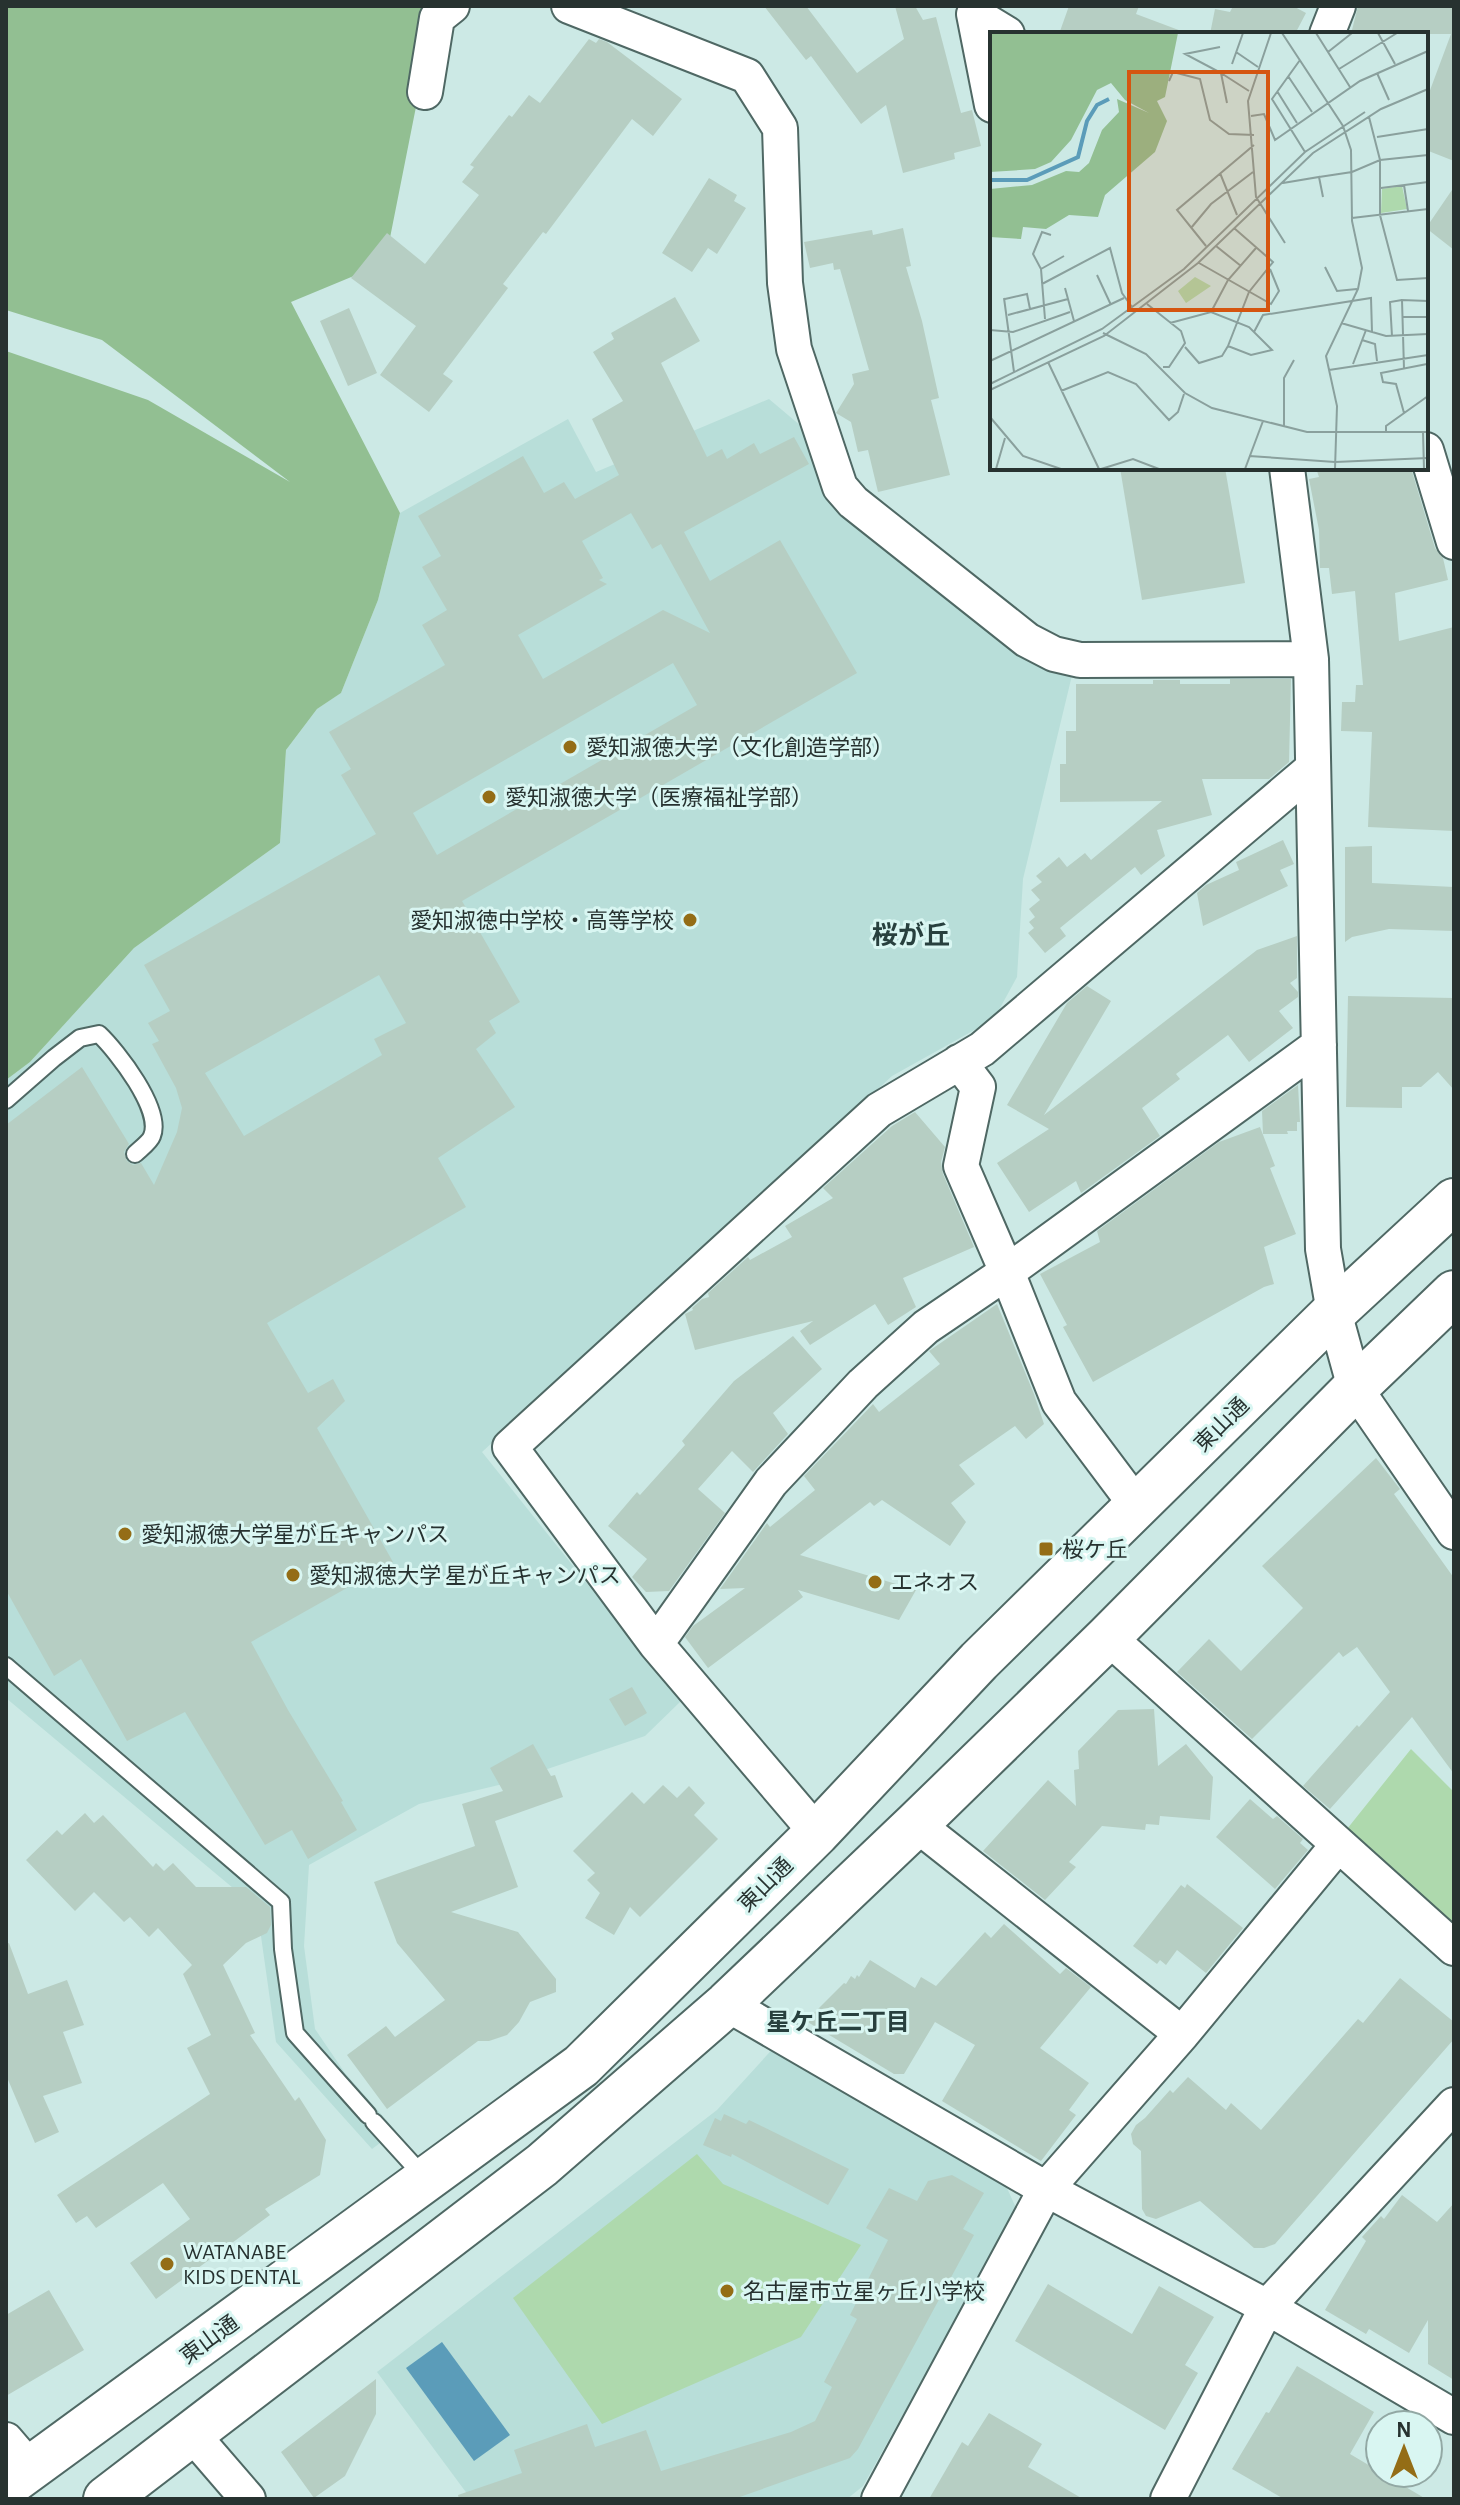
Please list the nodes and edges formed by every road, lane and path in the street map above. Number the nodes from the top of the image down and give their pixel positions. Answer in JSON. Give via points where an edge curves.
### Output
{"nodes":[{"id":1,"x":452,"y":6,"type":"edge"},
{"id":2,"x":569,"y":6,"type":"edge"},
{"id":3,"x":1338,"y":6,"type":"edge"},
{"id":4,"x":966,"y":10,"type":"edge"},
{"id":5,"x":1004,"y":32,"type":"edge"},
{"id":6,"x":1328,"y":32,"type":"edge"},
{"id":7,"x":425,"y":92,"type":"dead end"},
{"id":8,"x":990,"y":98,"type":"edge"},
{"id":9,"x":1428,"y":457,"type":"edge"},
{"id":10,"x":1287,"y":470,"type":"edge"},
{"id":11,"x":1454,"y":542,"type":"edge"},
{"id":12,"x":1311,"y":659,"type":"junction"},
{"id":13,"x":1312,"y":769,"type":"junction"},
{"id":14,"x":1319,"y":1045,"type":"junction"},
{"id":15,"x":959,"y":1062,"type":"junction"},
{"id":16,"x":6,"y":1100,"type":"edge"},
{"id":17,"x":135,"y":1154,"type":"dead end"},
{"id":18,"x":1454,"y":1201,"type":"edge"},
{"id":19,"x":1007,"y":1272,"type":"junction"},
{"id":20,"x":1454,"y":1293,"type":"edge"},
{"id":21,"x":1334,"y":1312,"type":"junction"},
{"id":22,"x":1355,"y":1388,"type":"junction"},
{"id":23,"x":1137,"y":1506,"type":"junction"},
{"id":24,"x":1454,"y":1532,"type":"edge"},
{"id":25,"x":1108,"y":1637,"type":"junction"},
{"id":26,"x":656,"y":1644,"type":"junction"},
{"id":27,"x":6,"y":1666,"type":"edge"},
{"id":28,"x":916,"y":1824,"type":"junction"},
{"id":29,"x":817,"y":1833,"type":"junction"},
{"id":30,"x":1338,"y":1845,"type":"junction"},
{"id":31,"x":1454,"y":1948,"type":"edge"},
{"id":32,"x":727,"y":2004,"type":"junction"},
{"id":33,"x":1182,"y":2034,"type":"junction"},
{"id":34,"x":1454,"y":2105,"type":"edge"},
{"id":35,"x":426,"y":2179,"type":"junction"},
{"id":36,"x":1046,"y":2189,"type":"junction"},
{"id":37,"x":1267,"y":2307,"type":"junction"},
{"id":38,"x":1454,"y":2417,"type":"edge"},
{"id":39,"x":191,"y":2433,"type":"junction"},
{"id":40,"x":14,"y":2465,"type":"edge"},
{"id":41,"x":106,"y":2499,"type":"edge"},
{"id":42,"x":248,"y":2499,"type":"edge"},
{"id":43,"x":879,"y":2499,"type":"edge"},
{"id":44,"x":1168,"y":2499,"type":"edge"}],
"edges":[{"from":1,"to":7,"type":"street","via":[[437,18]]},
{"from":2,"to":12,"type":"street","via":[[747,76],[780,128],[785,283],[794,349],[840,487],[853,502],[1027,640],[1054,654],[1080,660]]},
{"from":3,"to":6,"type":"street"},
{"from":4,"to":5,"type":"street"},
{"from":4,"to":8,"type":"street"},
{"from":9,"to":11,"type":"street"},
{"from":10,"to":12,"type":"street"},
{"from":12,"to":13,"type":"street"},
{"from":13,"to":14,"type":"street"},
{"from":13,"to":15,"type":"street","via":[[982,1049]]},
{"from":14,"to":19,"type":"street"},
{"from":14,"to":21,"type":"street","via":[[1323,1249]]},
{"from":15,"to":19,"type":"street","via":[[978,1087],[961,1166]]},
{"from":15,"to":26,"type":"street","via":[[879,1110],[510,1447]]},
{"from":16,"to":17,"type":"lane","via":[[80,1038],[99,1034],[116,1050],[154,1119],[152,1137]]},
{"from":18,"to":21,"type":"main road","name":"東山通"},
{"from":19,"to":23,"type":"street","via":[[1059,1402]]},
{"from":19,"to":26,"type":"street","via":[[926,1327],[853,1394],[771,1482]]},
{"from":20,"to":22,"type":"main road"},
{"from":21,"to":22,"type":"street"},
{"from":21,"to":23,"type":"main road","name":"東山通"},
{"from":22,"to":24,"type":"street"},
{"from":22,"to":25,"type":"main road"},
{"from":23,"to":29,"type":"main road","name":"東山通","via":[[979,1661]]},
{"from":25,"to":28,"type":"main road"},
{"from":25,"to":30,"type":"street"},
{"from":26,"to":29,"type":"street"},
{"from":27,"to":35,"type":"lane","via":[[281,1902],[295,2033]]},
{"from":28,"to":32,"type":"main road"},
{"from":28,"to":33,"type":"street"},
{"from":29,"to":35,"type":"main road","name":"東山通","via":[[581,2066]]},
{"from":30,"to":31,"type":"street"},
{"from":30,"to":33,"type":"street"},
{"from":32,"to":36,"type":"street"},
{"from":32,"to":39,"type":"main road","via":[[542,2165]]},
{"from":33,"to":36,"type":"street"},
{"from":34,"to":37,"type":"street"},
{"from":35,"to":40,"type":"main road","name":"東山通"},
{"from":36,"to":37,"type":"street"},
{"from":36,"to":43,"type":"street"},
{"from":37,"to":38,"type":"street"},
{"from":37,"to":44,"type":"street"},
{"from":39,"to":41,"type":"main road"},
{"from":39,"to":42,"type":"street"}]}
